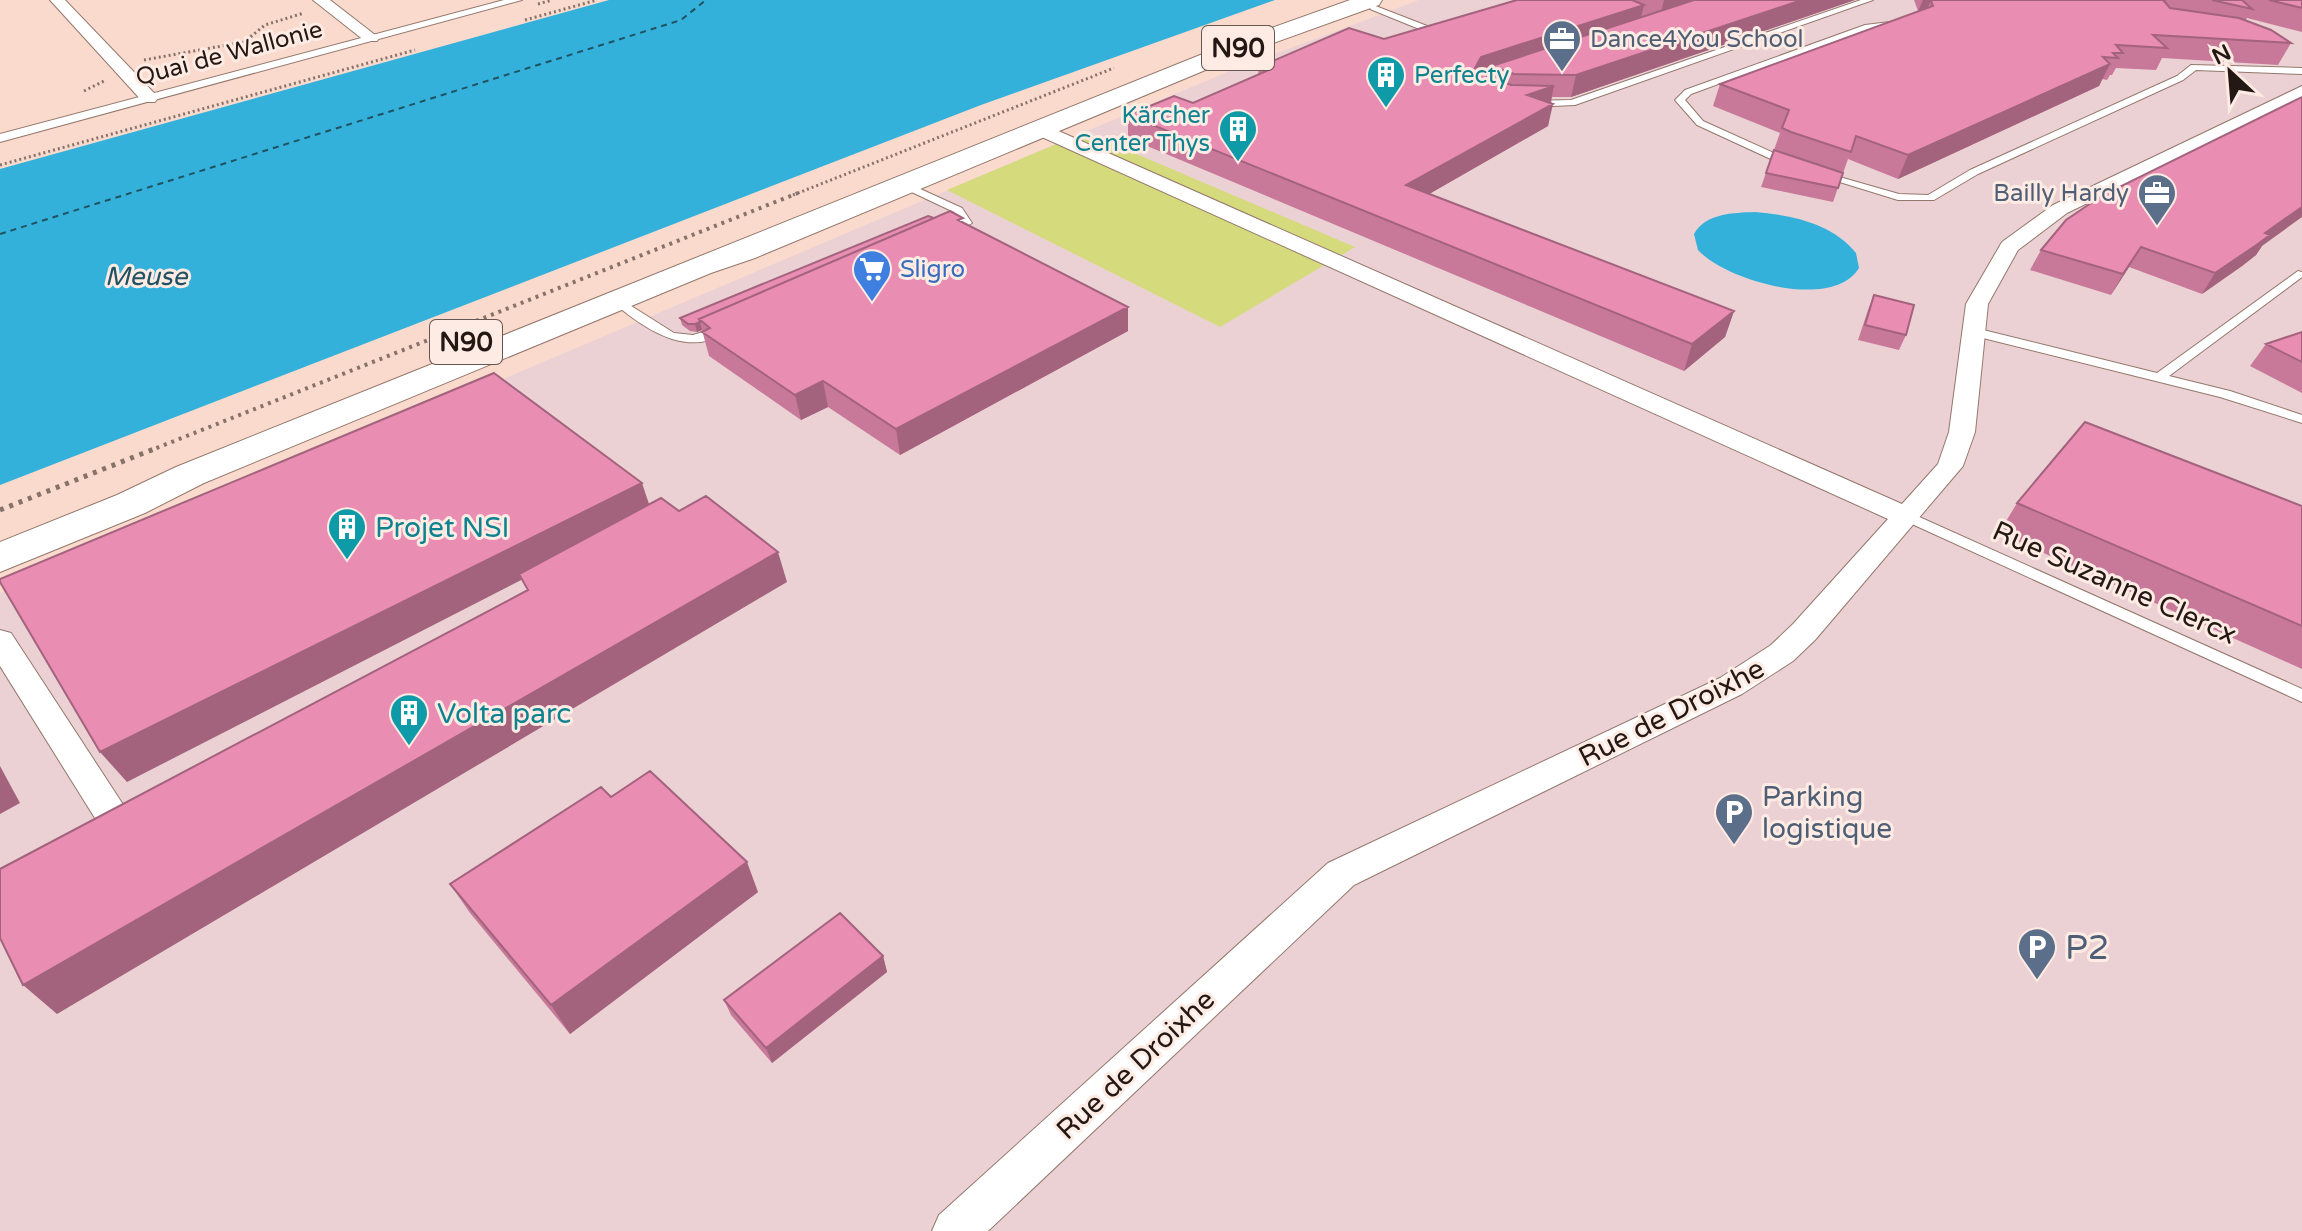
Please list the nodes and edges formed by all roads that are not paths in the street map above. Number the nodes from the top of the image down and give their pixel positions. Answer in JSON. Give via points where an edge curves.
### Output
{"nodes":[{"id":1,"x":57,"y":0,"type":"edge"},
{"id":2,"x":517,"y":0,"type":"edge"},
{"id":3,"x":1329,"y":0,"type":"edge"},
{"id":4,"x":1869,"y":0,"type":"edge"},
{"id":5,"x":1379,"y":2,"type":"edge"},
{"id":6,"x":324,"y":3,"type":"edge"},
{"id":7,"x":1905,"y":22,"type":"edge"},
{"id":8,"x":1437,"y":33,"type":"edge"},
{"id":9,"x":371,"y":38,"type":"junction"},
{"id":10,"x":1167,"y":57,"type":"junction"},
{"id":11,"x":2285,"y":58,"type":"edge"},
{"id":12,"x":2300,"y":77,"type":"edge"},
{"id":13,"x":149,"y":98,"type":"junction"},
{"id":14,"x":1522,"y":104,"type":"edge"},
{"id":15,"x":1039,"y":129,"type":"junction"},
{"id":16,"x":0,"y":138,"type":"edge"},
{"id":17,"x":905,"y":185,"type":"junction"},
{"id":18,"x":928,"y":242,"type":"edge"},
{"id":19,"x":744,"y":251,"type":"junction"},
{"id":20,"x":2298,"y":274,"type":"dead end"},
{"id":21,"x":625,"y":306,"type":"junction"},
{"id":22,"x":729,"y":327,"type":"edge"},
{"id":23,"x":1975,"y":332,"type":"junction"},
{"id":24,"x":2160,"y":377,"type":"junction"},
{"id":25,"x":2302,"y":419,"type":"edge"},
{"id":26,"x":131,"y":504,"type":"junction"},
{"id":27,"x":1906,"y":516,"type":"junction"},
{"id":28,"x":0,"y":531,"type":"edge"},
{"id":29,"x":0,"y":558,"type":"edge"},
{"id":30,"x":0,"y":641,"type":"edge"},
{"id":31,"x":2302,"y":696,"type":"edge"},
{"id":32,"x":110,"y":813,"type":"edge"},
{"id":33,"x":955,"y":1231,"type":"edge"}],
"edges":[{"from":1,"to":13,"type":"street"},
{"from":2,"to":9,"type":"street","name":"Quai de Wallonie"},
{"from":3,"to":10,"type":"main road","number":"N90"},
{"from":4,"to":14,"type":"lane","via":[[1572,103]]},
{"from":5,"to":8,"type":"lane"},
{"from":5,"to":15,"type":"main road","number":"N90","via":[[1153,91],[1107,101]]},
{"from":6,"to":9,"type":"street"},
{"from":7,"to":12,"type":"lane","via":[[1868,27],[1688,92],[1680,100],[1700,123],[1778,160],[1898,197],[1930,198],[2194,67]]},
{"from":9,"to":13,"type":"street","name":"Quai de Wallonie"},
{"from":10,"to":15,"type":"main road","via":[[1029,119]]},
{"from":10,"to":28,"type":"main road","number":"N90"},
{"from":11,"to":12,"type":"lane"},
{"from":12,"to":23,"type":"street","name":"Rue de Droixhe","via":[[2060,209],[2009,246],[1977,304]]},
{"from":13,"to":16,"type":"street","name":"Quai de Wallonie"},
{"from":15,"to":17,"type":"main road","number":"N90"},
{"from":15,"to":27,"type":"street"},
{"from":17,"to":18,"type":"lane","via":[[958,210],[967,223]]},
{"from":17,"to":19,"type":"main road","number":"N90"},
{"from":19,"to":21,"type":"main road"},
{"from":19,"to":26,"type":"main road","number":"N90","via":[[190,475]]},
{"from":20,"to":24,"type":"lane"},
{"from":21,"to":22,"type":"lane","via":[[661,333],[686,340]]},
{"from":21,"to":26,"type":"main road","via":[[196,484]]},
{"from":23,"to":24,"type":"lane"},
{"from":23,"to":27,"type":"street","name":"Rue de Droixhe","via":[[1958,451]]},
{"from":24,"to":25,"type":"lane"},
{"from":26,"to":29,"type":"main road","number":"N90"},
{"from":27,"to":31,"type":"lane","name":"Rue Suzanne Clercx"},
{"from":27,"to":33,"type":"street","name":"Rue de Droixhe","via":[[1804,632],[1755,672],[1341,874]]},
{"from":30,"to":32,"type":"street"}]}
